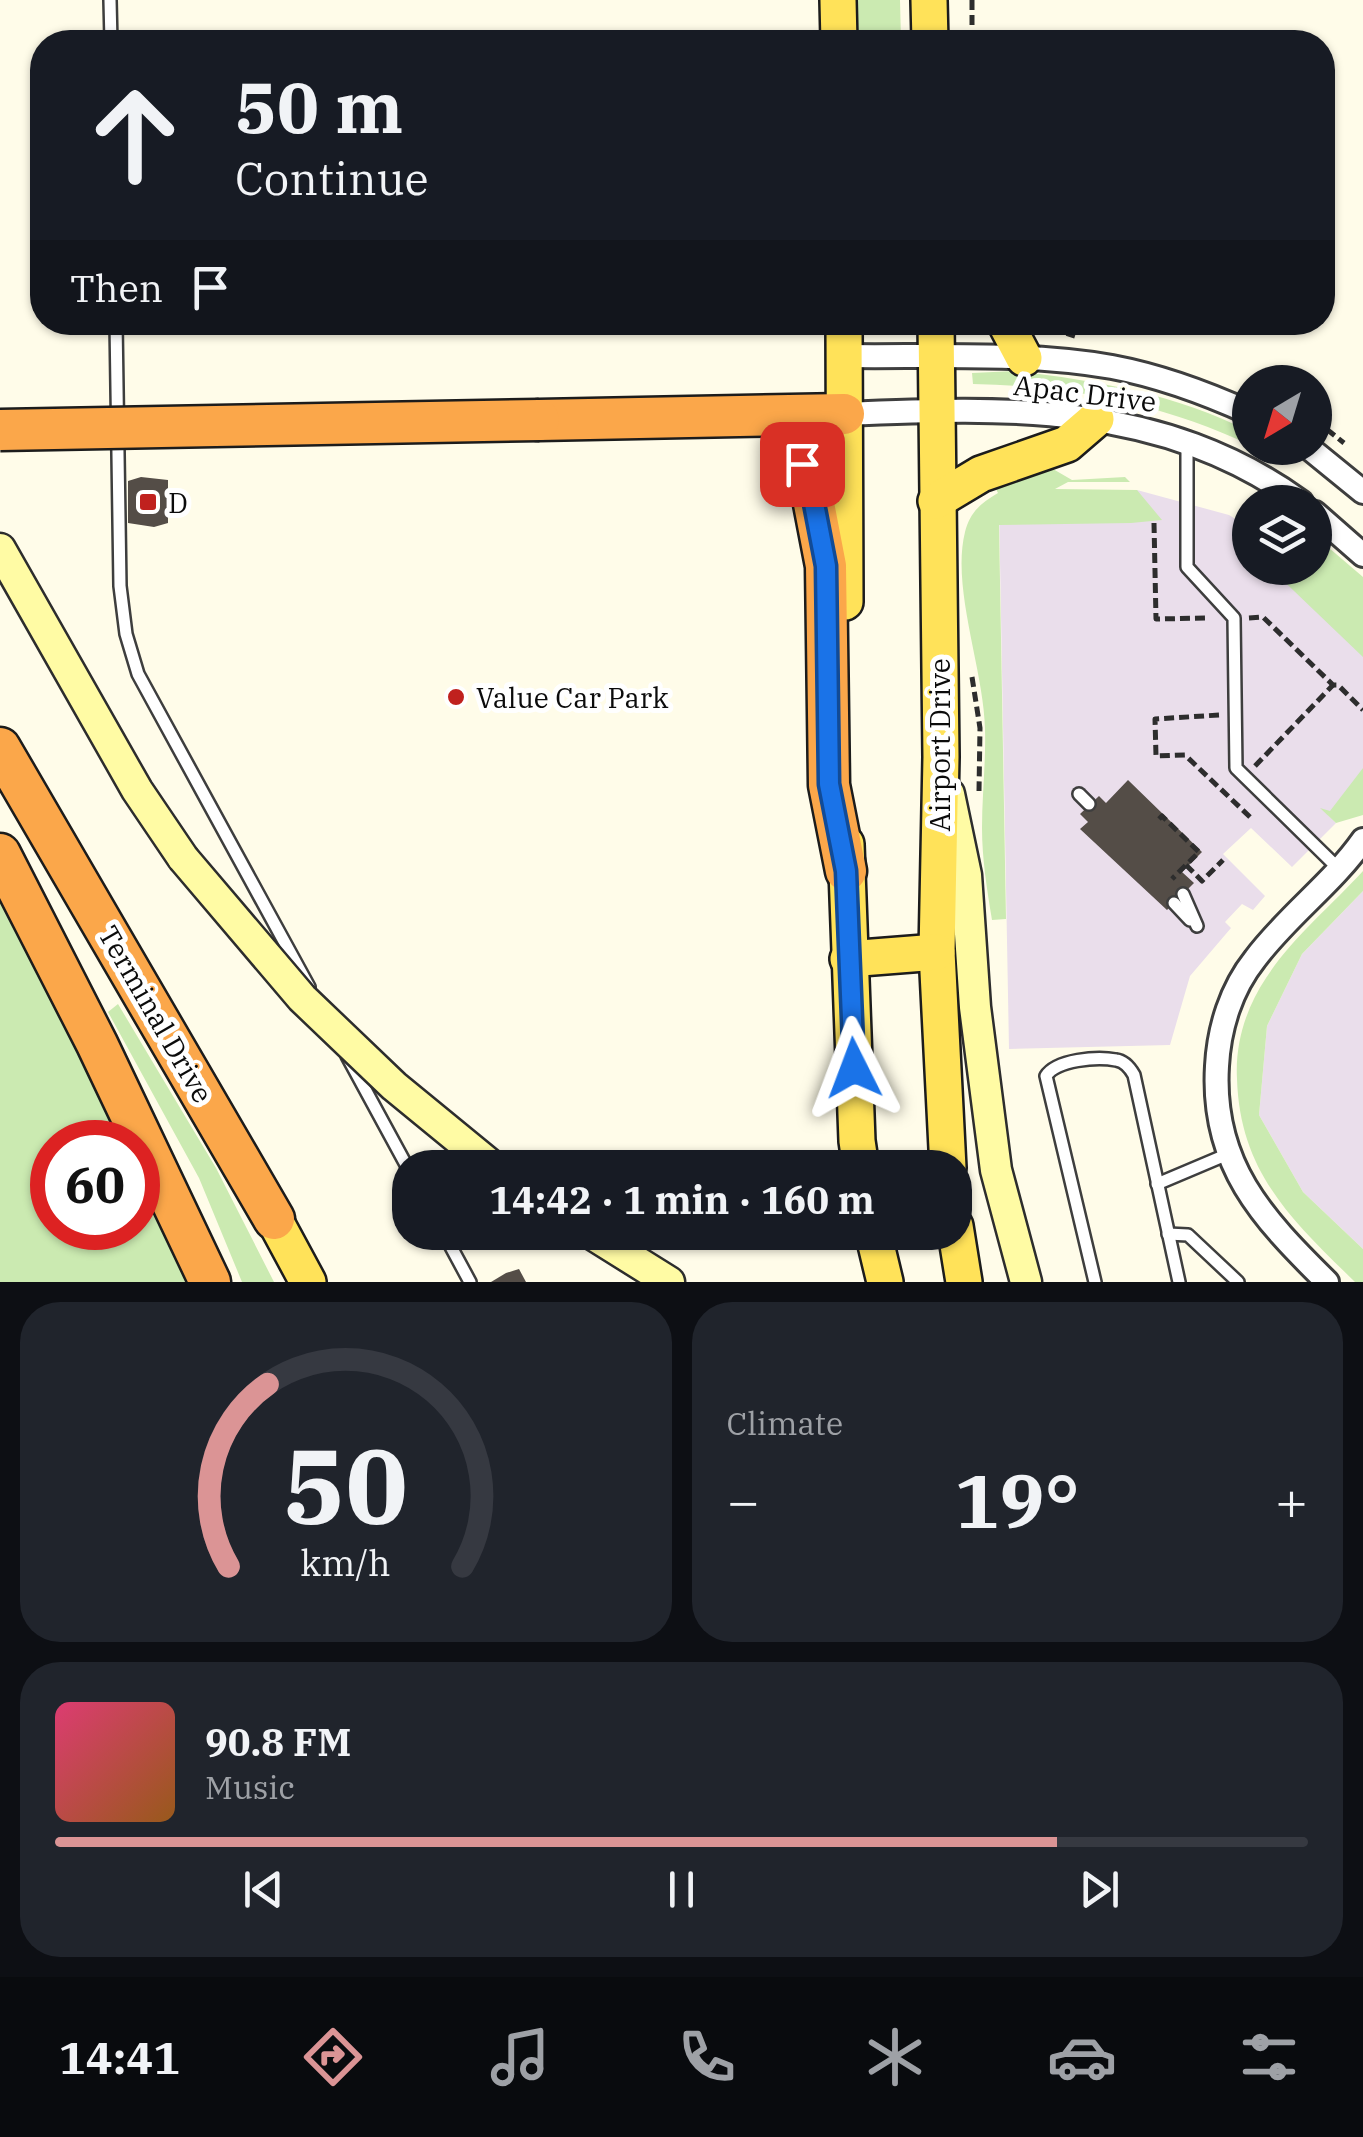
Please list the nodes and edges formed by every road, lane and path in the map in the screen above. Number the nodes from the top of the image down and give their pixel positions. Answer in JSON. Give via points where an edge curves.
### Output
{"nodes":[{"id":1,"x":110,"y":0,"type":"edge"},
{"id":2,"x":838,"y":0,"type":"edge"},
{"id":3,"x":929,"y":0,"type":"edge"},
{"id":4,"x":972,"y":0,"type":"edge"},
{"id":5,"x":111,"y":30,"type":"edge"},
{"id":6,"x":839,"y":30,"type":"edge"},
{"id":7,"x":930,"y":30,"type":"edge"},
{"id":8,"x":972,"y":30,"type":"edge"},
{"id":9,"x":116,"y":335,"type":"edge"},
{"id":10,"x":1011,"y":335,"type":"edge"},
{"id":11,"x":844,"y":339,"type":"edge"},
{"id":12,"x":937,"y":340,"type":"edge"},
{"id":13,"x":1024,"y":358,"type":"junction"},
{"id":14,"x":1232,"y":405,"type":"edge"},
{"id":15,"x":937,"y":410,"type":"junction"},
{"id":16,"x":844,"y":414,"type":"junction"},
{"id":17,"x":776,"y":416,"type":"junction"},
{"id":18,"x":1096,"y":419,"type":"junction"},
{"id":19,"x":0,"y":430,"type":"edge"},
{"id":20,"x":1187,"y":441,"type":"junction"},
{"id":21,"x":1330,"y":465,"type":"edge"},
{"id":22,"x":1276,"y":485,"type":"edge"},
{"id":23,"x":1363,"y":492,"type":"edge"},
{"id":24,"x":936,"y":501,"type":"junction"},
{"id":25,"x":1332,"y":528,"type":"edge"},
{"id":26,"x":0,"y":549,"type":"edge"},
{"id":27,"x":1363,"y":554,"type":"edge"},
{"id":28,"x":1332,"y":685,"type":"dead end"},
{"id":29,"x":1219,"y":702,"type":"dead end"},
{"id":30,"x":0,"y":748,"type":"edge"},
{"id":31,"x":941,"y":757,"type":"junction"},
{"id":32,"x":1245,"y":776,"type":"junction"},
{"id":33,"x":1227,"y":794,"type":"junction"},
{"id":34,"x":1250,"y":817,"type":"dead end"},
{"id":35,"x":1159,"y":819,"type":"dead end"},
{"id":36,"x":1355,"y":853,"type":"edge"},
{"id":37,"x":0,"y":854,"type":"edge"},
{"id":38,"x":1223,"y":860,"type":"dead end"},
{"id":39,"x":1186,"y":865,"type":"junction"},
{"id":40,"x":846,"y":871,"type":"junction"},
{"id":41,"x":1170,"y":882,"type":"dead end"},
{"id":42,"x":937,"y":952,"type":"junction"},
{"id":43,"x":848,"y":959,"type":"junction"},
{"id":44,"x":398,"y":1150,"type":"edge"},
{"id":45,"x":472,"y":1150,"type":"edge"},
{"id":46,"x":858,"y":1150,"type":"edge"},
{"id":47,"x":947,"y":1150,"type":"edge"},
{"id":48,"x":1228,"y":1154,"type":"junction"},
{"id":49,"x":1157,"y":1184,"type":"junction"},
{"id":50,"x":274,"y":1218,"type":"joint"},
{"id":51,"x":1168,"y":1234,"type":"junction"},
{"id":52,"x":453,"y":1250,"type":"edge"},
{"id":53,"x":617,"y":1250,"type":"edge"},
{"id":54,"x":878,"y":1250,"type":"edge"},
{"id":55,"x":959,"y":1250,"type":"edge"},
{"id":56,"x":210,"y":1282,"type":"edge"},
{"id":57,"x":308,"y":1282,"type":"edge"},
{"id":58,"x":470,"y":1282,"type":"edge"},
{"id":59,"x":669,"y":1282,"type":"edge"},
{"id":60,"x":886,"y":1282,"type":"edge"},
{"id":61,"x":964,"y":1282,"type":"edge"},
{"id":62,"x":1026,"y":1282,"type":"edge"},
{"id":63,"x":1094,"y":1282,"type":"edge"},
{"id":64,"x":1180,"y":1282,"type":"edge"},
{"id":65,"x":1238,"y":1282,"type":"edge"},
{"id":66,"x":1327,"y":1282,"type":"edge"}],
"edges":[{"from":1,"to":5,"type":"lane"},
{"from":2,"to":6,"type":"main road"},
{"from":3,"to":7,"type":"main road"},
{"from":4,"to":8,"type":"path"},
{"from":9,"to":44,"type":"lane","via":[[120,586],[133,662]]},
{"from":10,"to":13,"type":"main road"},
{"from":11,"to":12,"type":"street","name":"Apac Drive"},
{"from":11,"to":16,"type":"main road"},
{"from":12,"to":13,"type":"street","name":"Apac Drive"},
{"from":12,"to":15,"type":"main road","name":"Airport Drive"},
{"from":13,"to":14,"type":"street","name":"Apac Drive","via":[[1114,367]]},
{"from":15,"to":16,"type":"street","name":"Apac Drive"},
{"from":15,"to":18,"type":"street","name":"Apac Drive"},
{"from":15,"to":24,"type":"main road","name":"Airport Drive"},
{"from":16,"to":17,"type":"highway"},
{"from":16,"to":40,"type":"main road"},
{"from":17,"to":19,"type":"highway","bridge":true},
{"from":17,"to":40,"type":"highway","via":[[811,488],[826,566],[829,784]]},
{"from":18,"to":20,"type":"street","name":"Apac Drive"},
{"from":18,"to":24,"type":"main road","via":[[1067,444],[980,474]]},
{"from":20,"to":22,"type":"street","name":"Apac Drive"},
{"from":20,"to":32,"type":"lane","via":[[1186,567],[1234,618],[1236,768]]},
{"from":21,"to":23,"type":"street"},
{"from":24,"to":31,"type":"main road","name":"Airport Drive"},
{"from":25,"to":27,"type":"street"},
{"from":26,"to":45,"type":"street","bridge":true,"via":[[182,858],[302,998]]},
{"from":28,"to":32,"type":"path"},
{"from":29,"to":33,"type":"path","via":[[1220,717],[1155,719],[1156,756],[1186,755]]},
{"from":30,"to":50,"type":"highway","name":"Terminal Drive"},
{"from":31,"to":42,"type":"main road","name":"Airport Drive"},
{"from":31,"to":62,"type":"street","via":[[966,875],[996,1170]]},
{"from":32,"to":33,"type":"path"},
{"from":32,"to":36,"type":"lane"},
{"from":33,"to":34,"type":"path"},
{"from":35,"to":39,"type":"path","via":[[1199,852]]},
{"from":36,"to":48,"type":"street","via":[[1251,964],[1225,1016],[1216,1104]]},
{"from":37,"to":56,"type":"highway"},
{"from":38,"to":39,"type":"path","via":[[1202,881]]},
{"from":39,"to":41,"type":"path"},
{"from":40,"to":43,"type":"main road"},
{"from":42,"to":43,"type":"main road"},
{"from":42,"to":47,"type":"main road","name":"Airport Drive"},
{"from":43,"to":46,"type":"main road"},
{"from":48,"to":49,"type":"lane"},
{"from":48,"to":66,"type":"street","via":[[1275,1230]]},
{"from":49,"to":51,"type":"lane"},
{"from":49,"to":63,"type":"lane","via":[[1132,1070],[1114,1059],[1065,1062],[1050,1070],[1046,1085]]},
{"from":50,"to":57,"type":"main road","name":"Terminal Drive"},
{"from":51,"to":64,"type":"lane"},
{"from":51,"to":65,"type":"lane","via":[[1188,1235]]},
{"from":52,"to":58,"type":"lane"},
{"from":53,"to":59,"type":"street"},
{"from":54,"to":60,"type":"main road"},
{"from":55,"to":61,"type":"main road"}]}
